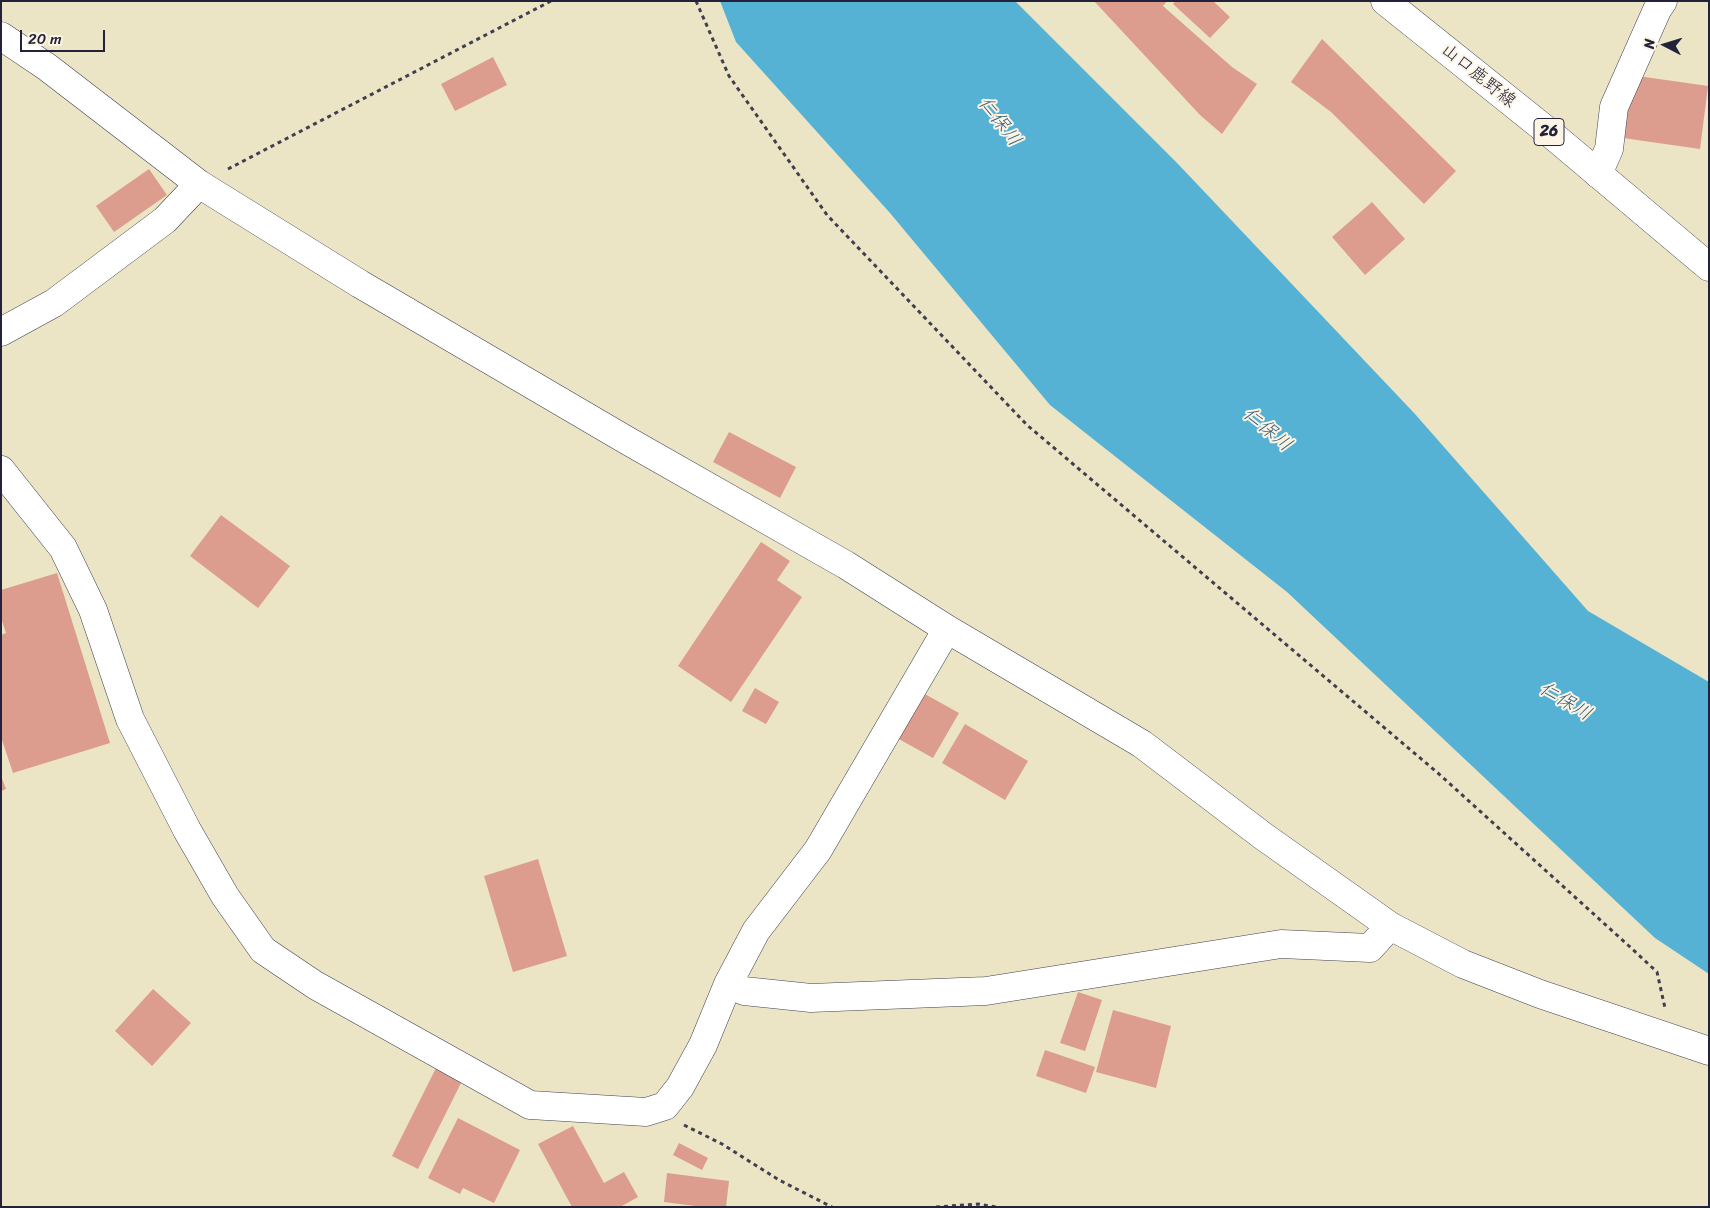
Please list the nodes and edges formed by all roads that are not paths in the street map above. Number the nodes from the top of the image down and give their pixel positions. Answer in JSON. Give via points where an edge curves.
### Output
{"nodes":[{"id":1,"x":1384,"y":1,"type":"edge"},
{"id":2,"x":1663,"y":1,"type":"edge"},
{"id":3,"x":1,"y":36,"type":"edge"},
{"id":4,"x":1598,"y":174,"type":"junction"},
{"id":5,"x":199,"y":184,"type":"junction"},
{"id":6,"x":1709,"y":267,"type":"edge"},
{"id":7,"x":1,"y":332,"type":"edge"},
{"id":8,"x":1,"y":470,"type":"edge"},
{"id":9,"x":947,"y":629,"type":"junction"},
{"id":10,"x":1390,"y":926,"type":"junction"},
{"id":11,"x":728,"y":984,"type":"junction"},
{"id":12,"x":1709,"y":1051,"type":"edge"}],
"edges":[{"from":1,"to":4,"type":"street","name":"山口鹿野線","number":"26"},
{"from":2,"to":4,"type":"street","via":[[1614,107],[1609,148]]},
{"from":3,"to":5,"type":"street","via":[[47,67]]},
{"from":4,"to":6,"type":"street","name":"山口鹿野線","number":"26"},
{"from":5,"to":7,"type":"street","via":[[165,220],[62,298]]},
{"from":5,"to":9,"type":"street","via":[[360,284],[628,442],[846,565]]},
{"from":8,"to":11,"type":"street","via":[[63,548],[93,610],[130,719],[187,830],[225,896],[263,950],[323,990],[530,1105],[646,1112],[665,1106],[680,1087],[702,1045]]},
{"from":9,"to":10,"type":"street","via":[[1142,744],[1263,836]]},
{"from":9,"to":11,"type":"street","via":[[818,850],[756,931]]},
{"from":10,"to":11,"type":"street","via":[[1370,948],[1281,944],[986,991],[811,998],[744,991]]},
{"from":10,"to":12,"type":"street","via":[[1463,964],[1540,994]]}]}
